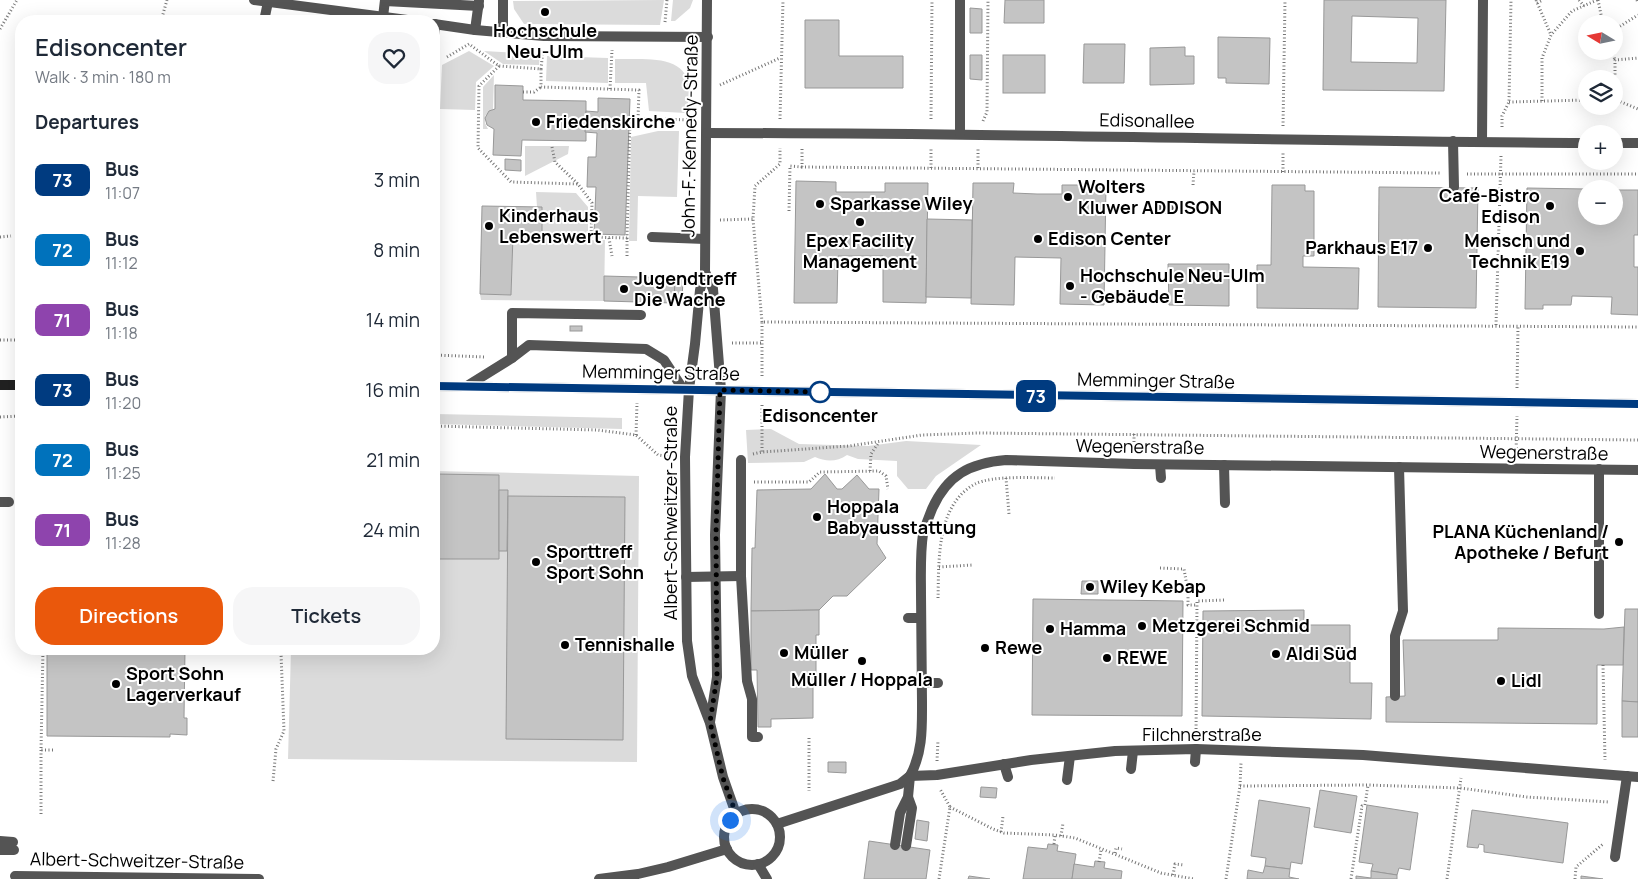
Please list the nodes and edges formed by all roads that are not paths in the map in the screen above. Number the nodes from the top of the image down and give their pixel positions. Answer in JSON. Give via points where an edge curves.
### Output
{"nodes":[{"id":1,"x":254,"y":0,"type":"edge"},
{"id":2,"x":503,"y":0,"type":"edge"},
{"id":3,"x":707,"y":0,"type":"edge"},
{"id":4,"x":960,"y":0,"type":"edge"},
{"id":5,"x":1483,"y":0,"type":"edge"},
{"id":6,"x":385,"y":1,"type":"edge"},
{"id":7,"x":268,"y":2,"type":"junction"},
{"id":8,"x":479,"y":3,"type":"edge"},
{"id":9,"x":265,"y":15,"type":"edge"},
{"id":10,"x":368,"y":15,"type":"edge"},
{"id":11,"x":383,"y":15,"type":"edge"},
{"id":12,"x":440,"y":25,"type":"edge"},
{"id":13,"x":475,"y":30,"type":"junction"},
{"id":14,"x":503,"y":33,"type":"junction"},
{"id":15,"x":708,"y":37,"type":"junction"},
{"id":16,"x":707,"y":134,"type":"junction"},
{"id":17,"x":960,"y":134,"type":"junction"},
{"id":18,"x":1454,"y":141,"type":"junction"},
{"id":19,"x":1482,"y":142,"type":"junction"},
{"id":20,"x":1578,"y":143,"type":"edge"},
{"id":21,"x":1623,"y":143,"type":"edge"},
{"id":22,"x":1638,"y":143,"type":"edge"},
{"id":23,"x":1454,"y":187,"type":"dead end"},
{"id":24,"x":652,"y":237,"type":"dead end"},
{"id":25,"x":705,"y":239,"type":"junction"},
{"id":26,"x":706,"y":272,"type":"junction"},
{"id":27,"x":641,"y":315,"type":"dead end"},
{"id":28,"x":512,"y":358,"type":"junction"},
{"id":29,"x":0,"y":385,"type":"edge"},
{"id":30,"x":15,"y":385,"type":"edge"},
{"id":31,"x":440,"y":386,"type":"edge"},
{"id":32,"x":467,"y":386,"type":"junction"},
{"id":33,"x":686,"y":389,"type":"junction"},
{"id":34,"x":720,"y":390,"type":"junction"},
{"id":35,"x":1638,"y":404,"type":"edge"},
{"id":36,"x":743,"y":458,"type":"road end"},
{"id":37,"x":1160,"y":464,"type":"junction"},
{"id":38,"x":1224,"y":465,"type":"junction"},
{"id":39,"x":1399,"y":467,"type":"junction"},
{"id":40,"x":1599,"y":470,"type":"junction"},
{"id":41,"x":1638,"y":470,"type":"edge"},
{"id":42,"x":1160,"y":478,"type":"dead end"},
{"id":43,"x":1225,"y":504,"type":"dead end"},
{"id":44,"x":715,"y":576,"type":"junction"},
{"id":45,"x":741,"y":576,"type":"junction"},
{"id":46,"x":686,"y":577,"type":"junction"},
{"id":47,"x":1599,"y":614,"type":"dead end"},
{"id":48,"x":908,"y":618,"type":"dead end"},
{"id":49,"x":921,"y":618,"type":"junction"},
{"id":50,"x":922,"y":683,"type":"junction"},
{"id":51,"x":938,"y":683,"type":"dead end"},
{"id":52,"x":1395,"y":696,"type":"dead end"},
{"id":53,"x":710,"y":722,"type":"junction"},
{"id":54,"x":758,"y":738,"type":"dead end"},
{"id":55,"x":1196,"y":749,"type":"junction"},
{"id":56,"x":1133,"y":751,"type":"junction"},
{"id":57,"x":1070,"y":756,"type":"junction"},
{"id":58,"x":1195,"y":762,"type":"dead end"},
{"id":59,"x":1004,"y":764,"type":"junction"},
{"id":60,"x":1131,"y":769,"type":"dead end"},
{"id":61,"x":910,"y":776,"type":"junction"},
{"id":62,"x":1627,"y":776,"type":"junction"},
{"id":63,"x":1008,"y":777,"type":"dead end"},
{"id":64,"x":1638,"y":777,"type":"edge"},
{"id":65,"x":1067,"y":780,"type":"dead end"},
{"id":66,"x":908,"y":797,"type":"junction"},
{"id":67,"x":736,"y":814,"type":"junction"},
{"id":68,"x":777,"y":824,"type":"junction"},
{"id":69,"x":0,"y":841,"type":"edge"},
{"id":70,"x":895,"y":845,"type":"dead end"},
{"id":71,"x":906,"y":846,"type":"dead end"},
{"id":72,"x":727,"y":849,"type":"junction"},
{"id":73,"x":0,"y":850,"type":"edge"},
{"id":74,"x":1615,"y":857,"type":"dead end"},
{"id":75,"x":758,"y":864,"type":"junction"},
{"id":76,"x":15,"y":878,"type":"edge"},
{"id":77,"x":260,"y":879,"type":"edge"},
{"id":78,"x":599,"y":879,"type":"edge"},
{"id":79,"x":767,"y":879,"type":"edge"}],
"edges":[{"from":1,"to":7,"type":"street"},
{"from":2,"to":14,"type":"street"},
{"from":3,"to":15,"type":"street","name":"John-F.-Kennedy-Straße"},
{"from":4,"to":17,"type":"street"},
{"from":5,"to":19,"type":"street"},
{"from":6,"to":8,"type":"street"},
{"from":6,"to":11,"type":"street"},
{"from":7,"to":9,"type":"street"},
{"from":7,"to":10,"type":"street"},
{"from":8,"to":13,"type":"street"},
{"from":12,"to":13,"type":"street"},
{"from":13,"to":14,"type":"street"},
{"from":14,"to":15,"type":"street"},
{"from":15,"to":16,"type":"street","name":"John-F.-Kennedy-Straße"},
{"from":16,"to":17,"type":"street","name":"Edisonallee"},
{"from":16,"to":25,"type":"street","name":"John-F.-Kennedy-Straße"},
{"from":17,"to":18,"type":"street","name":"Edisonallee"},
{"from":18,"to":19,"type":"street","name":"Edisonallee"},
{"from":18,"to":23,"type":"street"},
{"from":19,"to":20,"type":"street","name":"Edisonallee"},
{"from":21,"to":22,"type":"street"},
{"from":24,"to":25,"type":"street"},
{"from":25,"to":26,"type":"street","name":"John-F.-Kennedy-Straße"},
{"from":26,"to":33,"type":"street","name":"John-F.-Kennedy-Straße","via":[[700,290]]},
{"from":26,"to":34,"type":"street","name":"John-F.-Kennedy-Straße","via":[[712,289]]},
{"from":27,"to":28,"type":"street","via":[[512,313]]},
{"from":28,"to":32,"type":"street"},
{"from":28,"to":33,"type":"street","via":[[529,345],[646,349],[664,360]]},
{"from":29,"to":30,"type":"main road"},
{"from":31,"to":32,"type":"main road","name":"Memminger Straße"},
{"from":32,"to":33,"type":"main road","name":"Memminger Straße"},
{"from":33,"to":34,"type":"main road","name":"Memminger Straße"},
{"from":33,"to":46,"type":"street","name":"Albert-Schweitzer-Straße"},
{"from":34,"to":35,"type":"main road","name":"Memminger Straße"},
{"from":34,"to":44,"type":"street","name":"Albert-Schweitzer-Straße"},
{"from":36,"to":45,"type":"street"},
{"from":37,"to":38,"type":"street","name":"Wegenerstraße"},
{"from":37,"to":42,"type":"street"},
{"from":37,"to":49,"type":"street","name":"Wegenerstraße","via":[[1006,460],[990,461],[963,471],[947,484],[937,498],[924,533]]},
{"from":38,"to":39,"type":"street","name":"Wegenerstraße"},
{"from":38,"to":43,"type":"street"},
{"from":39,"to":40,"type":"street","name":"Wegenerstraße"},
{"from":39,"to":52,"type":"street","via":[[1403,611],[1395,636]]},
{"from":40,"to":41,"type":"street","name":"Wegenerstraße"},
{"from":40,"to":47,"type":"street"},
{"from":44,"to":45,"type":"street"},
{"from":44,"to":46,"type":"street"},
{"from":44,"to":53,"type":"street","name":"Albert-Schweitzer-Straße","via":[[717,677]]},
{"from":45,"to":54,"type":"street","via":[[747,682],[752,699],[752,737]]},
{"from":46,"to":53,"type":"street","name":"Albert-Schweitzer-Straße","via":[[687,641],[692,676]]},
{"from":48,"to":49,"type":"street"},
{"from":49,"to":50,"type":"street","name":"Wegenerstraße"},
{"from":50,"to":51,"type":"street"},
{"from":50,"to":61,"type":"street","name":"Wegenerstraße","via":[[919,757]]},
{"from":53,"to":67,"type":"street","name":"Albert-Schweitzer-Straße","via":[[723,778]]},
{"from":55,"to":56,"type":"street","name":"Filchnerstraße"},
{"from":55,"to":58,"type":"street"},
{"from":55,"to":62,"type":"street","name":"Filchnerstraße","via":[[1464,762]]},
{"from":56,"to":57,"type":"street","name":"Filchnerstraße"},
{"from":56,"to":60,"type":"street"},
{"from":57,"to":59,"type":"street","name":"Filchnerstraße"},
{"from":57,"to":65,"type":"street"},
{"from":59,"to":61,"type":"street","name":"Filchnerstraße"},
{"from":59,"to":63,"type":"street"},
{"from":61,"to":66,"type":"street","name":"Wegenerstraße"},
{"from":61,"to":68,"type":"street","name":"Filchnerstraße","via":[[892,788]]},
{"from":62,"to":64,"type":"street","name":"Filchnerstraße"},
{"from":62,"to":74,"type":"street"},
{"from":66,"to":70,"type":"street","via":[[900,813]]},
{"from":66,"to":71,"type":"street","via":[[912,808]]},
{"from":67,"to":68,"type":"street","via":[[748,809],[762,810]]},
{"from":67,"to":72,"type":"street","via":[[726,827],[724,842]]},
{"from":68,"to":75,"type":"street","via":[[780,836],[777,849],[769,860]]},
{"from":69,"to":73,"type":"street","via":[[14,846]]},
{"from":72,"to":75,"type":"street","via":[[738,861]]},
{"from":72,"to":78,"type":"street","via":[[668,867]]},
{"from":75,"to":79,"type":"street"},
{"from":76,"to":77,"type":"street","name":"Albert-Schweitzer-Straße"}]}
